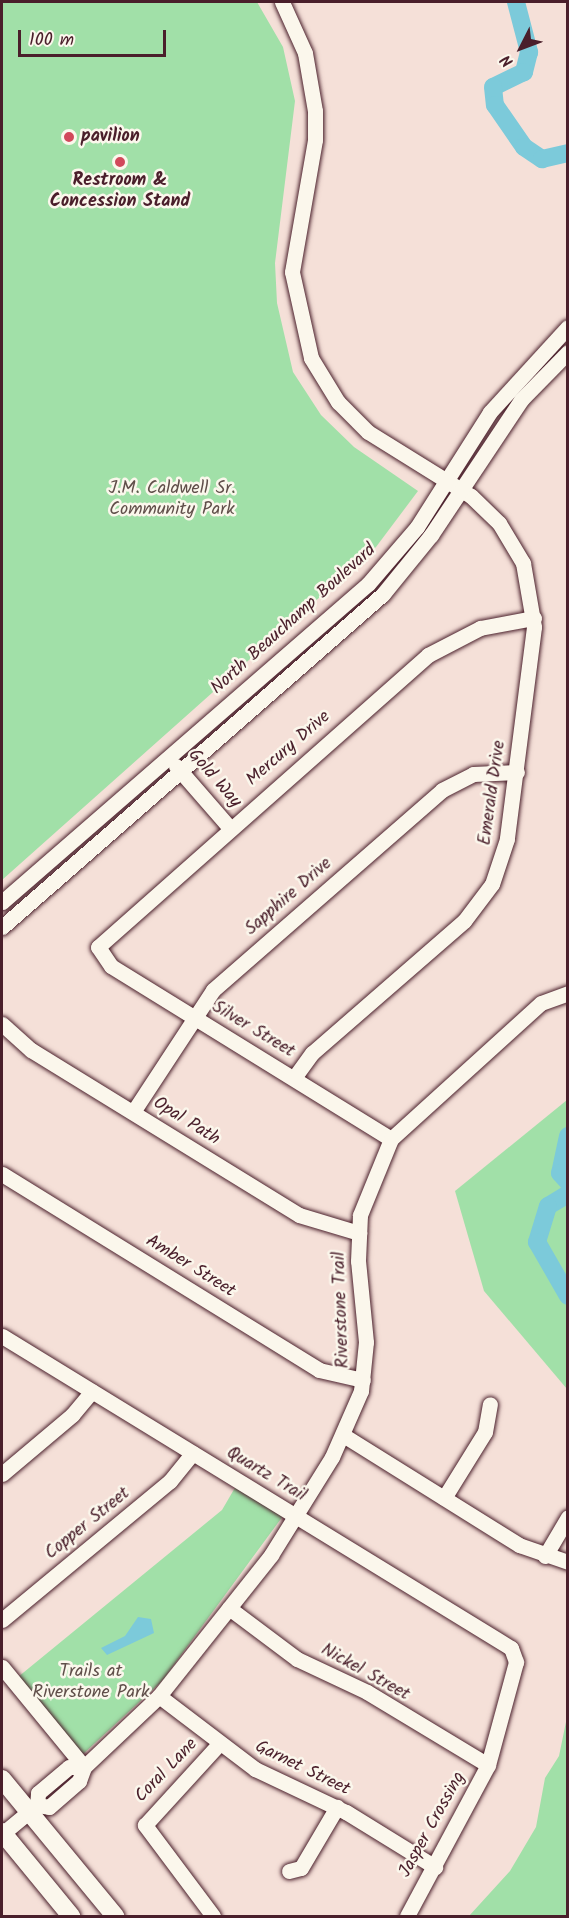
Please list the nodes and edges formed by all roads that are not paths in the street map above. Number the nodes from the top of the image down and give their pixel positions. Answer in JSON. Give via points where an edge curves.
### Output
{"nodes":[{"id":1,"x":282,"y":2,"type":"edge"},
{"id":2,"x":567,"y":327,"type":"edge"},
{"id":3,"x":567,"y":352,"type":"edge"},
{"id":4,"x":454,"y":484,"type":"junction"},
{"id":5,"x":534,"y":618,"type":"junction"},
{"id":6,"x":169,"y":757,"type":"junction"},
{"id":7,"x":181,"y":772,"type":"junction"},
{"id":8,"x":516,"y":772,"type":"junction"},
{"id":9,"x":229,"y":827,"type":"junction"},
{"id":10,"x":2,"y":902,"type":"edge"},
{"id":11,"x":2,"y":927,"type":"edge"},
{"id":12,"x":97,"y":952,"type":"joint"},
{"id":13,"x":567,"y":993,"type":"edge"},
{"id":14,"x":192,"y":1016,"type":"junction"},
{"id":15,"x":2,"y":1024,"type":"edge"},
{"id":16,"x":294,"y":1078,"type":"junction"},
{"id":17,"x":133,"y":1112,"type":"junction"},
{"id":18,"x":390,"y":1139,"type":"junction"},
{"id":19,"x":2,"y":1174,"type":"edge"},
{"id":20,"x":359,"y":1233,"type":"junction"},
{"id":21,"x":2,"y":1336,"type":"edge"},
{"id":22,"x":363,"y":1380,"type":"junction"},
{"id":23,"x":92,"y":1391,"type":"junction"},
{"id":24,"x":490,"y":1404,"type":"dead end"},
{"id":25,"x":343,"y":1435,"type":"junction"},
{"id":26,"x":193,"y":1453,"type":"junction"},
{"id":27,"x":2,"y":1474,"type":"edge"},
{"id":28,"x":444,"y":1498,"type":"junction"},
{"id":29,"x":297,"y":1516,"type":"junction"},
{"id":30,"x":567,"y":1517,"type":"edge"},
{"id":31,"x":545,"y":1556,"type":"junction"},
{"id":32,"x":567,"y":1562,"type":"edge"},
{"id":33,"x":230,"y":1608,"type":"junction"},
{"id":34,"x":2,"y":1620,"type":"edge"},
{"id":35,"x":511,"y":1648,"type":"joint"},
{"id":36,"x":2,"y":1667,"type":"edge"},
{"id":37,"x":159,"y":1696,"type":"junction"},
{"id":38,"x":218,"y":1745,"type":"junction"},
{"id":39,"x":488,"y":1765,"type":"junction"},
{"id":40,"x":84,"y":1767,"type":"junction"},
{"id":41,"x":2,"y":1779,"type":"edge"},
{"id":42,"x":337,"y":1807,"type":"junction"},
{"id":43,"x":33,"y":1808,"type":"junction"},
{"id":44,"x":2,"y":1833,"type":"edge"},
{"id":45,"x":435,"y":1867,"type":"junction"},
{"id":46,"x":289,"y":1871,"type":"dead end"},
{"id":47,"x":71,"y":1917,"type":"edge"},
{"id":48,"x":115,"y":1917,"type":"edge"},
{"id":49,"x":213,"y":1917,"type":"edge"},
{"id":50,"x":407,"y":1917,"type":"edge"}],
"edges":[{"from":1,"to":4,"type":"street","name":"Emerald Drive","via":[[305,53],[315,111],[315,140],[293,242],[292,272],[302,333],[324,382],[355,420]]},
{"from":2,"to":4,"type":"street","name":"North Beauchamp Boulevard","via":[[496,404]]},
{"from":3,"to":4,"type":"street","name":"North Beauchamp Boulevard","via":[[521,400]]},
{"from":4,"to":5,"type":"street","name":"Emerald Drive","via":[[509,536],[523,563]]},
{"from":4,"to":6,"type":"street","name":"North Beauchamp Boulevard","via":[[368,584]]},
{"from":4,"to":7,"type":"street","name":"North Beauchamp Boulevard","via":[[431,535],[383,594]]},
{"from":5,"to":8,"type":"street","name":"Emerald Drive"},
{"from":5,"to":9,"type":"street","name":"Mercury Drive","via":[[480,628],[437,648]]},
{"from":6,"to":7,"type":"street","name":"Gold Way"},
{"from":6,"to":10,"type":"street","name":"North Beauchamp Boulevard"},
{"from":7,"to":9,"type":"street","name":"Gold Way"},
{"from":7,"to":11,"type":"street","name":"North Beauchamp Boulevard"},
{"from":8,"to":14,"type":"street","name":"Sapphire Drive","via":[[472,774],[442,790],[213,990]]},
{"from":8,"to":16,"type":"street","name":"Emerald Drive","via":[[505,851],[485,895],[464,921],[312,1053]]},
{"from":9,"to":12,"type":"street","name":"Mercury Drive","via":[[111,930]]},
{"from":12,"to":14,"type":"street","name":"Silver Street"},
{"from":13,"to":18,"type":"street","name":"Riverstone Trail","via":[[541,1003]]},
{"from":14,"to":16,"type":"street","name":"Silver Street"},
{"from":14,"to":17,"type":"street","name":"Sapphire Drive"},
{"from":15,"to":17,"type":"street","name":"Opal Path","via":[[22,1043]]},
{"from":16,"to":18,"type":"street","name":"Silver Street"},
{"from":17,"to":20,"type":"street","name":"Opal Path","via":[[311,1222]]},
{"from":18,"to":20,"type":"street","name":"Riverstone Trail","via":[[368,1188]]},
{"from":19,"to":22,"type":"street","name":"Amber Street","via":[[319,1370]]},
{"from":20,"to":22,"type":"street","name":"Riverstone Trail"},
{"from":21,"to":23,"type":"street","name":"Quartz Trail"},
{"from":22,"to":25,"type":"street","name":"Riverstone Trail"},
{"from":23,"to":26,"type":"street","name":"Quartz Trail"},
{"from":23,"to":27,"type":"street","via":[[72,1415]]},
{"from":24,"to":28,"type":"street","via":[[485,1432]]},
{"from":25,"to":28,"type":"street"},
{"from":25,"to":29,"type":"street","name":"Riverstone Trail"},
{"from":26,"to":29,"type":"street","name":"Quartz Trail"},
{"from":26,"to":34,"type":"street","name":"Copper Street","via":[[171,1481]]},
{"from":28,"to":31,"type":"street"},
{"from":29,"to":33,"type":"street","name":"Riverstone Trail"},
{"from":29,"to":35,"type":"street","name":"Quartz Trail"},
{"from":30,"to":31,"type":"street"},
{"from":31,"to":32,"type":"street"},
{"from":33,"to":37,"type":"street","name":"Riverstone Trail"},
{"from":33,"to":39,"type":"street","name":"Nickel Street","via":[[297,1659],[367,1692]]},
{"from":35,"to":39,"type":"street","name":"Jasper Crossing","via":[[516,1662]]},
{"from":36,"to":40,"type":"street"},
{"from":37,"to":38,"type":"street","name":"Garnet Street"},
{"from":37,"to":40,"type":"street","name":"Riverstone Trail"},
{"from":38,"to":42,"type":"street","name":"Garnet Street","via":[[255,1769]]},
{"from":38,"to":49,"type":"street","name":"Coral Lane","via":[[145,1825]]},
{"from":39,"to":45,"type":"street","name":"Jasper Crossing"},
{"from":40,"to":43,"type":"street","name":"Riverstone Trail","via":[[69,1767],[38,1793]]},
{"from":41,"to":43,"type":"main road"},
{"from":42,"to":45,"type":"street","name":"Garnet Street"},
{"from":42,"to":46,"type":"street","via":[[301,1868]]},
{"from":43,"to":44,"type":"street","name":"Riverstone Trail"},
{"from":43,"to":48,"type":"main road"},
{"from":44,"to":47,"type":"main road"},
{"from":45,"to":50,"type":"street","name":"Jasper Crossing"}]}
